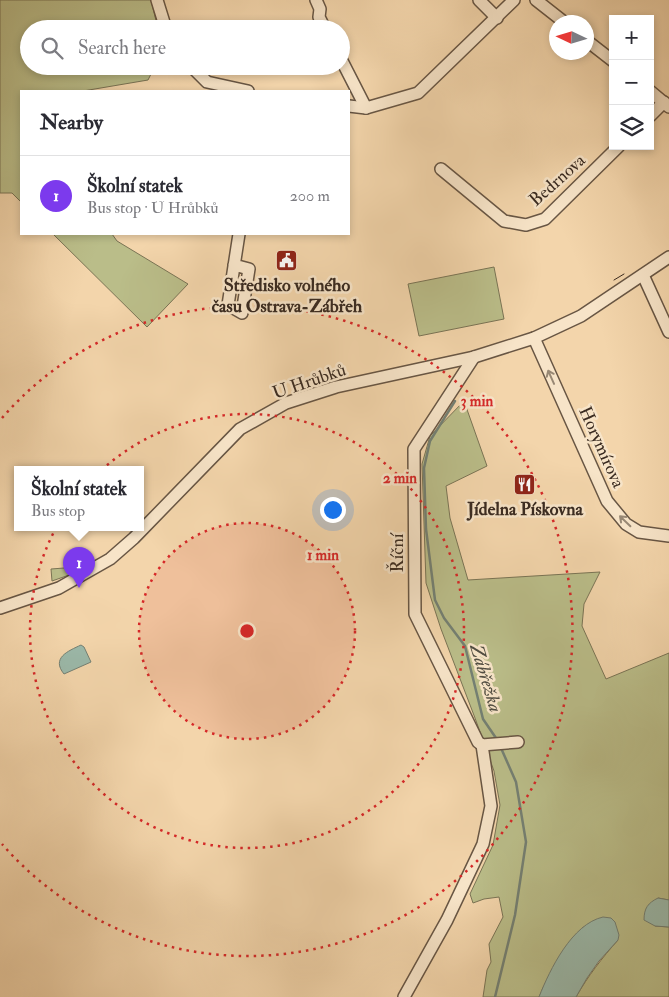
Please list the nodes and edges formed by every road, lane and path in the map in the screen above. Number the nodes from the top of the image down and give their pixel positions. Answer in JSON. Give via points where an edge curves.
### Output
{"nodes":[{"id":1,"x":157,"y":0,"type":"edge"},
{"id":2,"x":316,"y":0,"type":"edge"},
{"id":3,"x":479,"y":0,"type":"edge"},
{"id":4,"x":514,"y":0,"type":"edge"},
{"id":5,"x":536,"y":0,"type":"edge"},
{"id":6,"x":555,"y":15,"type":"edge"},
{"id":7,"x":497,"y":18,"type":"junction"},
{"id":8,"x":163,"y":20,"type":"edge"},
{"id":9,"x":320,"y":20,"type":"edge"},
{"id":10,"x":594,"y":46,"type":"edge"},
{"id":11,"x":612,"y":60,"type":"edge"},
{"id":12,"x":197,"y":75,"type":"edge"},
{"id":13,"x":349,"y":75,"type":"edge"},
{"id":14,"x":204,"y":87,"type":"edge"},
{"id":15,"x":237,"y":90,"type":"edge"},
{"id":16,"x":654,"y":94,"type":"edge"},
{"id":17,"x":667,"y":104,"type":"edge"},
{"id":18,"x":350,"y":106,"type":"edge"},
{"id":19,"x":366,"y":108,"type":"junction"},
{"id":20,"x":654,"y":113,"type":"edge"},
{"id":21,"x":615,"y":150,"type":"edge"},
{"id":22,"x":441,"y":169,"type":"dead end"},
{"id":23,"x":240,"y":235,"type":"edge"},
{"id":24,"x":669,"y":257,"type":"edge"},
{"id":25,"x":234,"y":265,"type":"junction"},
{"id":26,"x":643,"y":276,"type":"junction"},
{"id":27,"x":669,"y":332,"type":"edge"},
{"id":28,"x":534,"y":338,"type":"junction"},
{"id":29,"x":474,"y":357,"type":"junction"},
{"id":30,"x":144,"y":528,"type":"edge"},
{"id":31,"x":141,"y":531,"type":"edge"},
{"id":32,"x":669,"y":536,"type":"edge"},
{"id":33,"x":0,"y":608,"type":"edge"},
{"id":34,"x":518,"y":742,"type":"dead end"},
{"id":35,"x":484,"y":745,"type":"junction"},
{"id":36,"x":404,"y":997,"type":"edge"}],
"edges":[{"from":1,"to":8,"type":"street"},
{"from":2,"to":9,"type":"street"},
{"from":3,"to":7,"type":"street"},
{"from":4,"to":7,"type":"street"},
{"from":5,"to":6,"type":"street"},
{"from":7,"to":19,"type":"street","via":[[418,92]]},
{"from":10,"to":11,"type":"street"},
{"from":12,"to":14,"type":"street"},
{"from":13,"to":19,"type":"street"},
{"from":14,"to":15,"type":"street"},
{"from":16,"to":17,"type":"street"},
{"from":17,"to":20,"type":"street"},
{"from":18,"to":19,"type":"street"},
{"from":21,"to":22,"type":"street","name":"Bedrnova","via":[[545,219],[526,225],[504,220]]},
{"from":23,"to":25,"type":"street"},
{"from":24,"to":26,"type":"street","name":"U Hrůbků"},
{"from":25,"to":25,"type":"street","via":[[249,270],[242,313],[228,305]]},
{"from":26,"to":27,"type":"street"},
{"from":26,"to":28,"type":"street","name":"U Hrůbků","via":[[581,316]]},
{"from":28,"to":29,"type":"street","name":"U Hrůbků"},
{"from":32,"to":28,"type":"street","name":"Horymírova","one_way":true,"via":[[639,532],[626,524],[606,501]]},
{"from":29,"to":30,"type":"street","name":"U Hrůbků","via":[[336,387],[286,403],[240,429]]},
{"from":29,"to":35,"type":"street","name":"Říční","via":[[414,449],[415,614],[478,742]]},
{"from":31,"to":33,"type":"street","name":"U Hrůbků","via":[[110,559],[59,588]]},
{"from":34,"to":35,"type":"street"},
{"from":35,"to":36,"type":"street","via":[[492,806],[483,844],[447,920]]}]}
